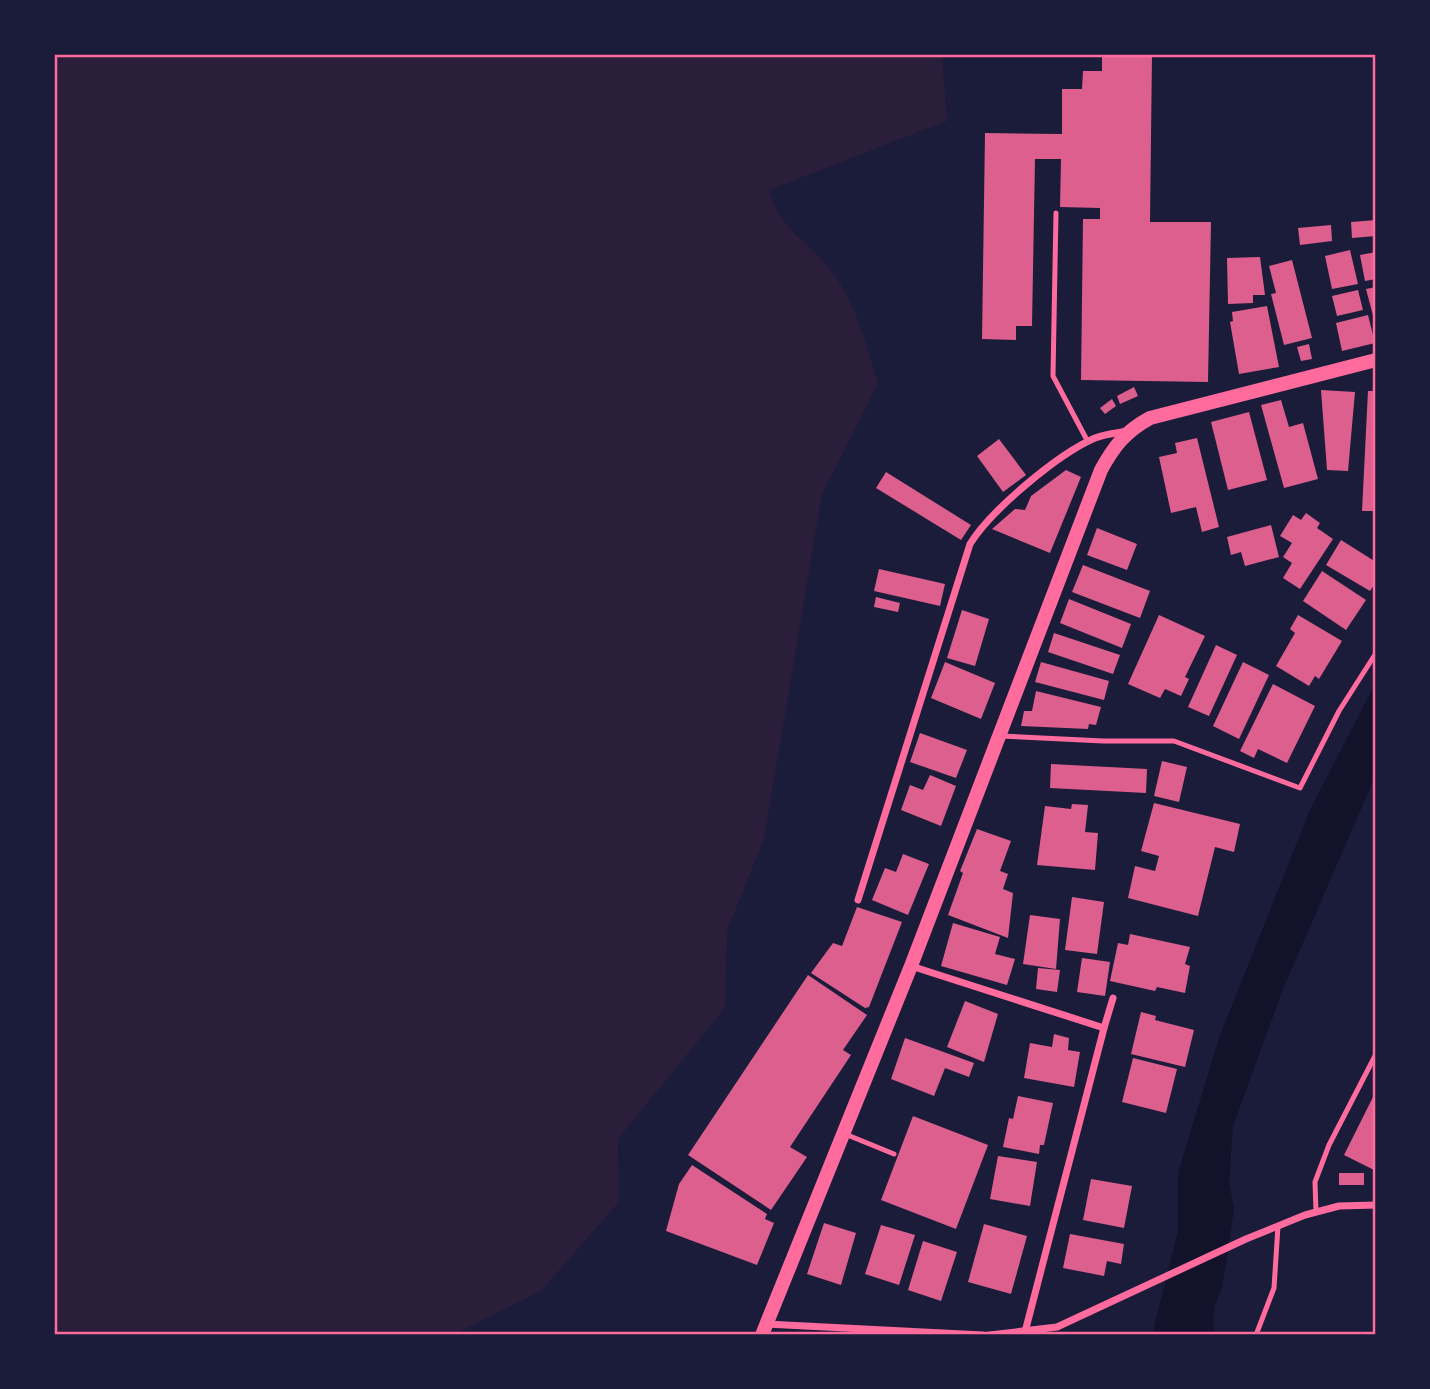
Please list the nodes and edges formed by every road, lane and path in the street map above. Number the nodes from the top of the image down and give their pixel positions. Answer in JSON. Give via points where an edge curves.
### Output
{"nodes":[{"id":1,"x":1056,"y":213,"type":"dead end"},
{"id":2,"x":1376,"y":360,"type":"edge"},
{"id":3,"x":1128,"y":430,"type":"junction"},
{"id":4,"x":1088,"y":442,"type":"junction"},
{"id":5,"x":1376,"y":653,"type":"edge"},
{"id":6,"x":998,"y":736,"type":"junction"},
{"id":7,"x":858,"y":900,"type":"dead end"},
{"id":8,"x":911,"y":966,"type":"junction"},
{"id":9,"x":1113,"y":998,"type":"dead end"},
{"id":10,"x":1104,"y":1028,"type":"junction"},
{"id":11,"x":1376,"y":1054,"type":"edge"},
{"id":12,"x":842,"y":1133,"type":"junction"},
{"id":13,"x":894,"y":1154,"type":"dead end"},
{"id":14,"x":1376,"y":1205,"type":"edge"},
{"id":15,"x":1317,"y":1212,"type":"junction"},
{"id":16,"x":1278,"y":1226,"type":"junction"},
{"id":17,"x":764,"y":1330,"type":"edge"},
{"id":18,"x":1025,"y":1332,"type":"junction"},
{"id":19,"x":982,"y":1335,"type":"edge"},
{"id":20,"x":990,"y":1335,"type":"edge"},
{"id":21,"x":1256,"y":1335,"type":"edge"}],
"edges":[{"from":1,"to":4,"type":"lane","via":[[1053,376]]},
{"from":2,"to":3,"type":"main road","via":[[1178,410]]},
{"from":3,"to":4,"type":"street"},
{"from":3,"to":6,"type":"main road","via":[[1101,470]]},
{"from":4,"to":7,"type":"street","via":[[999,507],[970,544]]},
{"from":5,"to":6,"type":"lane","via":[[1339,712],[1300,789],[1174,741]]},
{"from":6,"to":8,"type":"main road"},
{"from":8,"to":10,"type":"street"},
{"from":8,"to":12,"type":"main road"},
{"from":9,"to":10,"type":"street"},
{"from":10,"to":18,"type":"street"},
{"from":11,"to":15,"type":"lane","via":[[1315,1182]]},
{"from":12,"to":13,"type":"lane"},
{"from":12,"to":17,"type":"main road"},
{"from":14,"to":15,"type":"street"},
{"from":15,"to":16,"type":"street"},
{"from":16,"to":18,"type":"street","via":[[1057,1327]]},
{"from":16,"to":21,"type":"lane","via":[[1274,1288]]},
{"from":17,"to":19,"type":"street"},
{"from":18,"to":20,"type":"street"}]}
